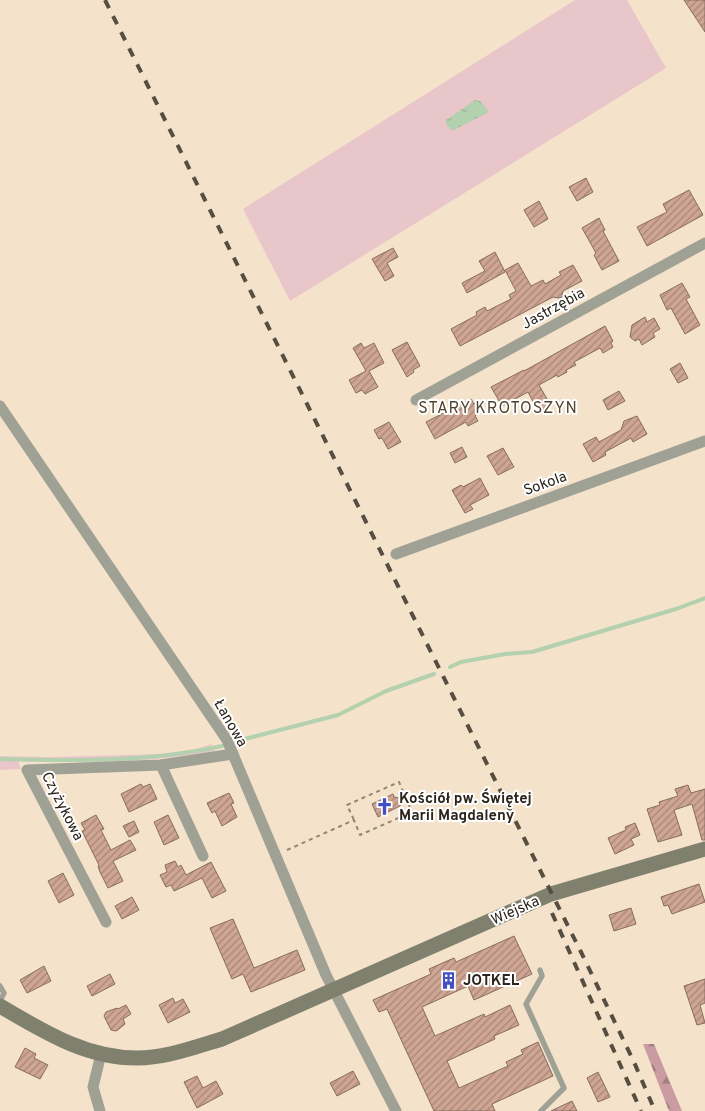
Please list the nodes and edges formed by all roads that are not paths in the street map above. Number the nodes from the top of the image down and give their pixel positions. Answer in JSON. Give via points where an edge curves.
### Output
{"nodes":[{"id":1,"x":705,"y":243,"type":"edge"},
{"id":2,"x":416,"y":400,"type":"dead end"},
{"id":3,"x":0,"y":406,"type":"edge"},
{"id":4,"x":705,"y":441,"type":"edge"},
{"id":5,"x":396,"y":554,"type":"dead end"},
{"id":6,"x":233,"y":754,"type":"junction"},
{"id":7,"x":162,"y":765,"type":"junction"},
{"id":8,"x":705,"y":848,"type":"edge"},
{"id":9,"x":203,"y":856,"type":"dead end"},
{"id":10,"x":106,"y":922,"type":"dead end"},
{"id":11,"x":540,"y":970,"type":"dead end"},
{"id":12,"x":0,"y":986,"type":"edge"},
{"id":13,"x":333,"y":990,"type":"junction"},
{"id":14,"x":0,"y":1001,"type":"edge"},
{"id":15,"x":0,"y":1006,"type":"edge"},
{"id":16,"x":102,"y":1054,"type":"junction"},
{"id":17,"x":100,"y":1111,"type":"edge"},
{"id":18,"x":396,"y":1111,"type":"edge"},
{"id":19,"x":541,"y":1111,"type":"edge"}],
"edges":[{"from":1,"to":2,"type":"street","name":"Jastrzębia"},
{"from":3,"to":6,"type":"street","name":"Łanowa","via":[[222,732]]},
{"from":4,"to":5,"type":"street","name":"Sokola"},
{"from":6,"to":7,"type":"street","name":"Czyżykowa"},
{"from":6,"to":13,"type":"street","name":"Łanowa"},
{"from":7,"to":9,"type":"street"},
{"from":7,"to":10,"type":"street","name":"Czyżykowa","via":[[27,770]]},
{"from":8,"to":13,"type":"street","name":"Wiejska","via":[[551,894]]},
{"from":11,"to":19,"type":"lane","via":[[542,976],[526,1004],[564,1088]]},
{"from":12,"to":14,"type":"lane","via":[[4,993]]},
{"from":13,"to":16,"type":"street","name":"Wiejska","via":[[222,1039],[170,1054],[137,1058]]},
{"from":13,"to":18,"type":"street","name":"Łanowa"},
{"from":15,"to":16,"type":"street","name":"Wiejska","via":[[74,1046]]},
{"from":16,"to":17,"type":"street","via":[[93,1087]]}]}
